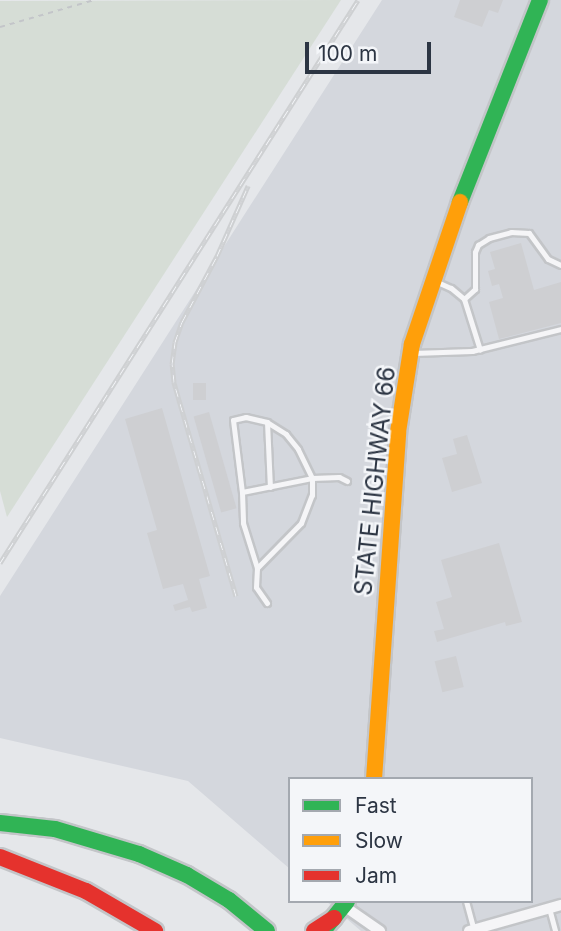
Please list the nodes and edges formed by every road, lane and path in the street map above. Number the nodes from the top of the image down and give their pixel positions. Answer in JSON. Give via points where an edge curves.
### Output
{"nodes":[{"id":1,"x":94,"y":0,"type":"edge"},
{"id":2,"x":540,"y":0,"type":"edge"},
{"id":3,"x":0,"y":27,"type":"edge"},
{"id":4,"x":561,"y":265,"type":"edge"},
{"id":5,"x":430,"y":280,"type":"junction"},
{"id":6,"x":464,"y":299,"type":"junction"},
{"id":7,"x":561,"y":329,"type":"edge"},
{"id":8,"x":480,"y":349,"type":"junction"},
{"id":9,"x":410,"y":353,"type":"junction"},
{"id":10,"x":267,"y":422,"type":"junction"},
{"id":11,"x":312,"y":478,"type":"junction"},
{"id":12,"x":347,"y":481,"type":"dead end"},
{"id":13,"x":270,"y":486,"type":"junction"},
{"id":14,"x":242,"y":492,"type":"junction"},
{"id":15,"x":257,"y":568,"type":"junction"},
{"id":16,"x":267,"y":603,"type":"dead end"},
{"id":17,"x":374,"y":777,"type":"edge"},
{"id":18,"x":0,"y":823,"type":"edge"},
{"id":19,"x":0,"y":857,"type":"edge"},
{"id":20,"x":86,"y":891,"type":"junction"},
{"id":21,"x":466,"y":903,"type":"edge"},
{"id":22,"x":561,"y":905,"type":"edge"},
{"id":23,"x":549,"y":908,"type":"junction"},
{"id":24,"x":252,"y":919,"type":"junction"},
{"id":25,"x":331,"y":921,"type":"edge"},
{"id":26,"x":490,"y":928,"type":"edge"},
{"id":27,"x":472,"y":930,"type":"edge"},
{"id":28,"x":142,"y":931,"type":"edge"},
{"id":29,"x":155,"y":931,"type":"edge"},
{"id":30,"x":267,"y":931,"type":"edge"},
{"id":31,"x":276,"y":931,"type":"edge"},
{"id":32,"x":380,"y":931,"type":"edge"},
{"id":33,"x":555,"y":931,"type":"edge"}],
"edges":[{"from":1,"to":3,"type":"path"},
{"from":2,"to":5,"type":"main road","name":"STATE HIGHWAY 66"},
{"from":4,"to":6,"type":"lane","via":[[548,259],[529,233],[489,238],[475,252],[475,289]]},
{"from":5,"to":6,"type":"lane"},
{"from":5,"to":9,"type":"main road","name":"STATE HIGHWAY 66"},
{"from":6,"to":8,"type":"lane"},
{"from":7,"to":8,"type":"lane"},
{"from":8,"to":9,"type":"lane"},
{"from":9,"to":17,"type":"main road","name":"STATE HIGHWAY 66","via":[[398,432]]},
{"from":10,"to":11,"type":"lane","via":[[286,434]]},
{"from":10,"to":13,"type":"lane"},
{"from":10,"to":14,"type":"lane","via":[[233,420]]},
{"from":11,"to":12,"type":"lane"},
{"from":11,"to":13,"type":"lane"},
{"from":11,"to":15,"type":"lane","via":[[312,495],[301,523]]},
{"from":13,"to":14,"type":"lane"},
{"from":14,"to":15,"type":"lane","via":[[243,523]]},
{"from":15,"to":16,"type":"lane","via":[[256,587]]},
{"from":18,"to":24,"type":"main road","via":[[55,829],[139,854],[187,875]]},
{"from":19,"to":20,"type":"main road"},
{"from":20,"to":28,"type":"main road"},
{"from":20,"to":29,"type":"main road"},
{"from":21,"to":27,"type":"lane"},
{"from":22,"to":23,"type":"street"},
{"from":23,"to":26,"type":"street"},
{"from":23,"to":33,"type":"lane"},
{"from":24,"to":30,"type":"main road"},
{"from":24,"to":31,"type":"main road"},
{"from":25,"to":32,"type":"street"},
{"from":26,"to":27,"type":"street"}]}
